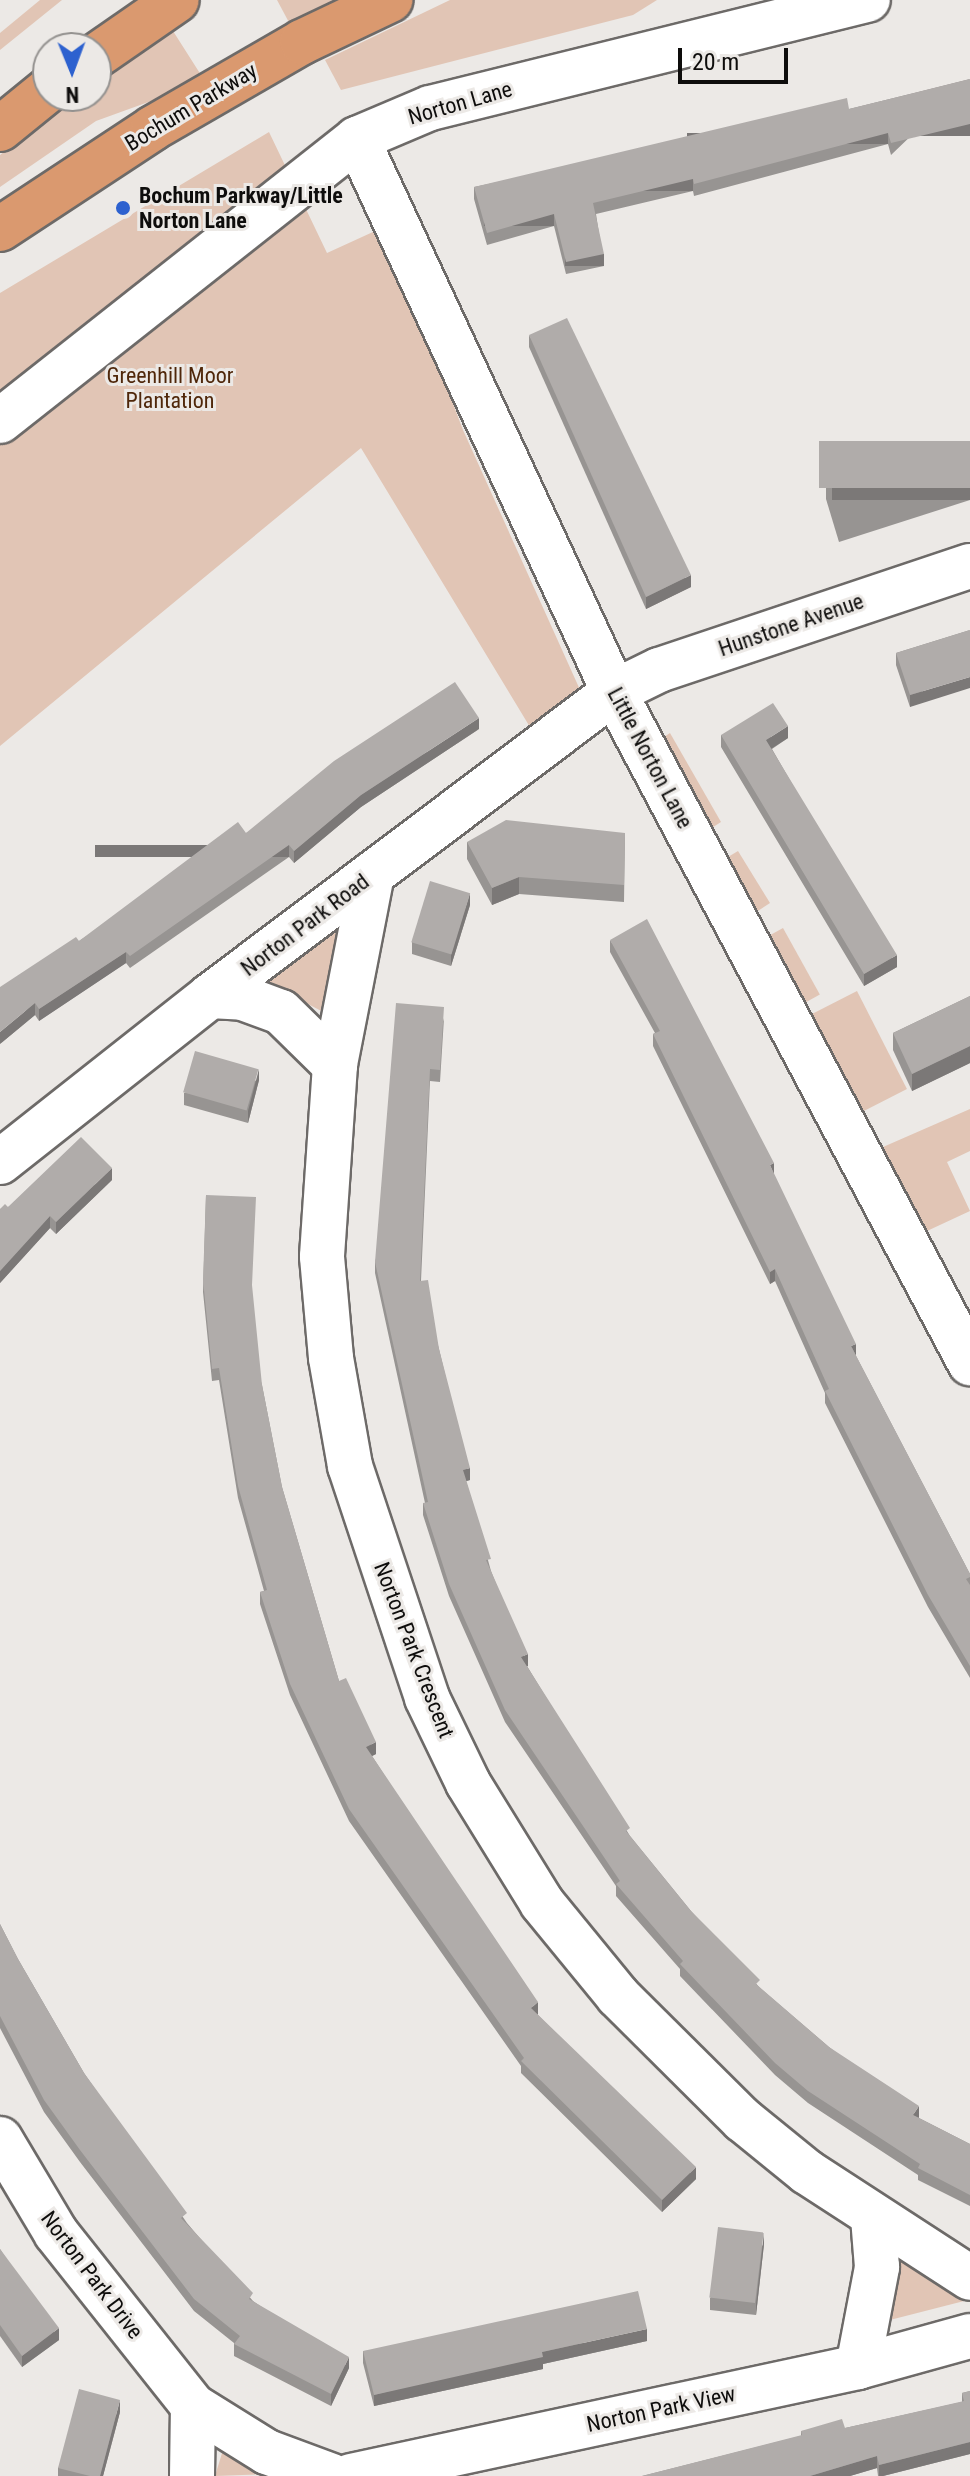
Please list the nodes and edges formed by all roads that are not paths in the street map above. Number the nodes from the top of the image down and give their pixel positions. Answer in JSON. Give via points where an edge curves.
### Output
{"nodes":[{"id":1,"x":177,"y":0,"type":"edge"},
{"id":2,"x":390,"y":0,"type":"edge"},
{"id":3,"x":868,"y":0,"type":"edge"},
{"id":4,"x":112,"y":45,"type":"edge"},
{"id":5,"x":32,"y":103,"type":"edge"},
{"id":6,"x":0,"y":129,"type":"edge"},
{"id":7,"x":357,"y":139,"type":"junction"},
{"id":8,"x":0,"y":229,"type":"edge"},
{"id":9,"x":0,"y":421,"type":"edge"},
{"id":10,"x":970,"y":566,"type":"edge"},
{"id":11,"x":614,"y":692,"type":"junction"},
{"id":12,"x":372,"y":874,"type":"junction"},
{"id":13,"x":210,"y":996,"type":"junction"},
{"id":14,"x":335,"y":1065,"type":"junction"},
{"id":15,"x":0,"y":1162,"type":"edge"},
{"id":16,"x":970,"y":1363,"type":"edge"},
{"id":17,"x":0,"y":2139,"type":"edge"},
{"id":18,"x":873,"y":2217,"type":"junction"},
{"id":19,"x":970,"y":2278,"type":"edge"},
{"id":20,"x":970,"y":2336,"type":"edge"},
{"id":21,"x":858,"y":2367,"type":"junction"},
{"id":22,"x":193,"y":2406,"type":"junction"},
{"id":23,"x":192,"y":2476,"type":"edge"},
{"id":24,"x":332,"y":2476,"type":"edge"},
{"id":25,"x":351,"y":2476,"type":"edge"}],
"edges":[{"from":1,"to":4,"type":"highway"},
{"from":2,"to":8,"type":"highway","name":"Bochum Parkway","via":[[291,48],[166,121]]},
{"from":3,"to":7,"type":"street","name":"Norton Lane","via":[[430,108]]},
{"from":5,"to":6,"type":"highway"},
{"from":7,"to":9,"type":"street","name":"Norton Lane"},
{"from":7,"to":11,"type":"street","name":"Little Norton Lane"},
{"from":10,"to":11,"type":"street","name":"Hunstone Avenue","via":[[659,670]]},
{"from":11,"to":12,"type":"street","name":"Norton Park Road"},
{"from":11,"to":16,"type":"street","name":"Little Norton Lane"},
{"from":12,"to":13,"type":"street","name":"Norton Park Road"},
{"from":12,"to":14,"type":"street","name":"Norton Park Crescent"},
{"from":13,"to":14,"type":"street","via":[[243,998],[281,1012]]},
{"from":13,"to":15,"type":"street","name":"Norton Park Road"},
{"from":14,"to":18,"type":"street","name":"Norton Park Crescent","via":[[322,1257],[331,1358],[350,1466],[427,1698],[468,1783],[542,1903],[618,1996],[743,2120]]},
{"from":17,"to":22,"type":"street","name":"Norton Park Drive","via":[[56,2233]]},
{"from":18,"to":19,"type":"street","name":"Norton Park Crescent"},
{"from":18,"to":21,"type":"street","via":[[877,2267]]},
{"from":20,"to":21,"type":"street","name":"Norton Park View"},
{"from":21,"to":25,"type":"street","name":"Norton Park View"},
{"from":22,"to":23,"type":"street"},
{"from":22,"to":24,"type":"street","name":"Norton Park Drive","via":[[267,2452]]}]}
